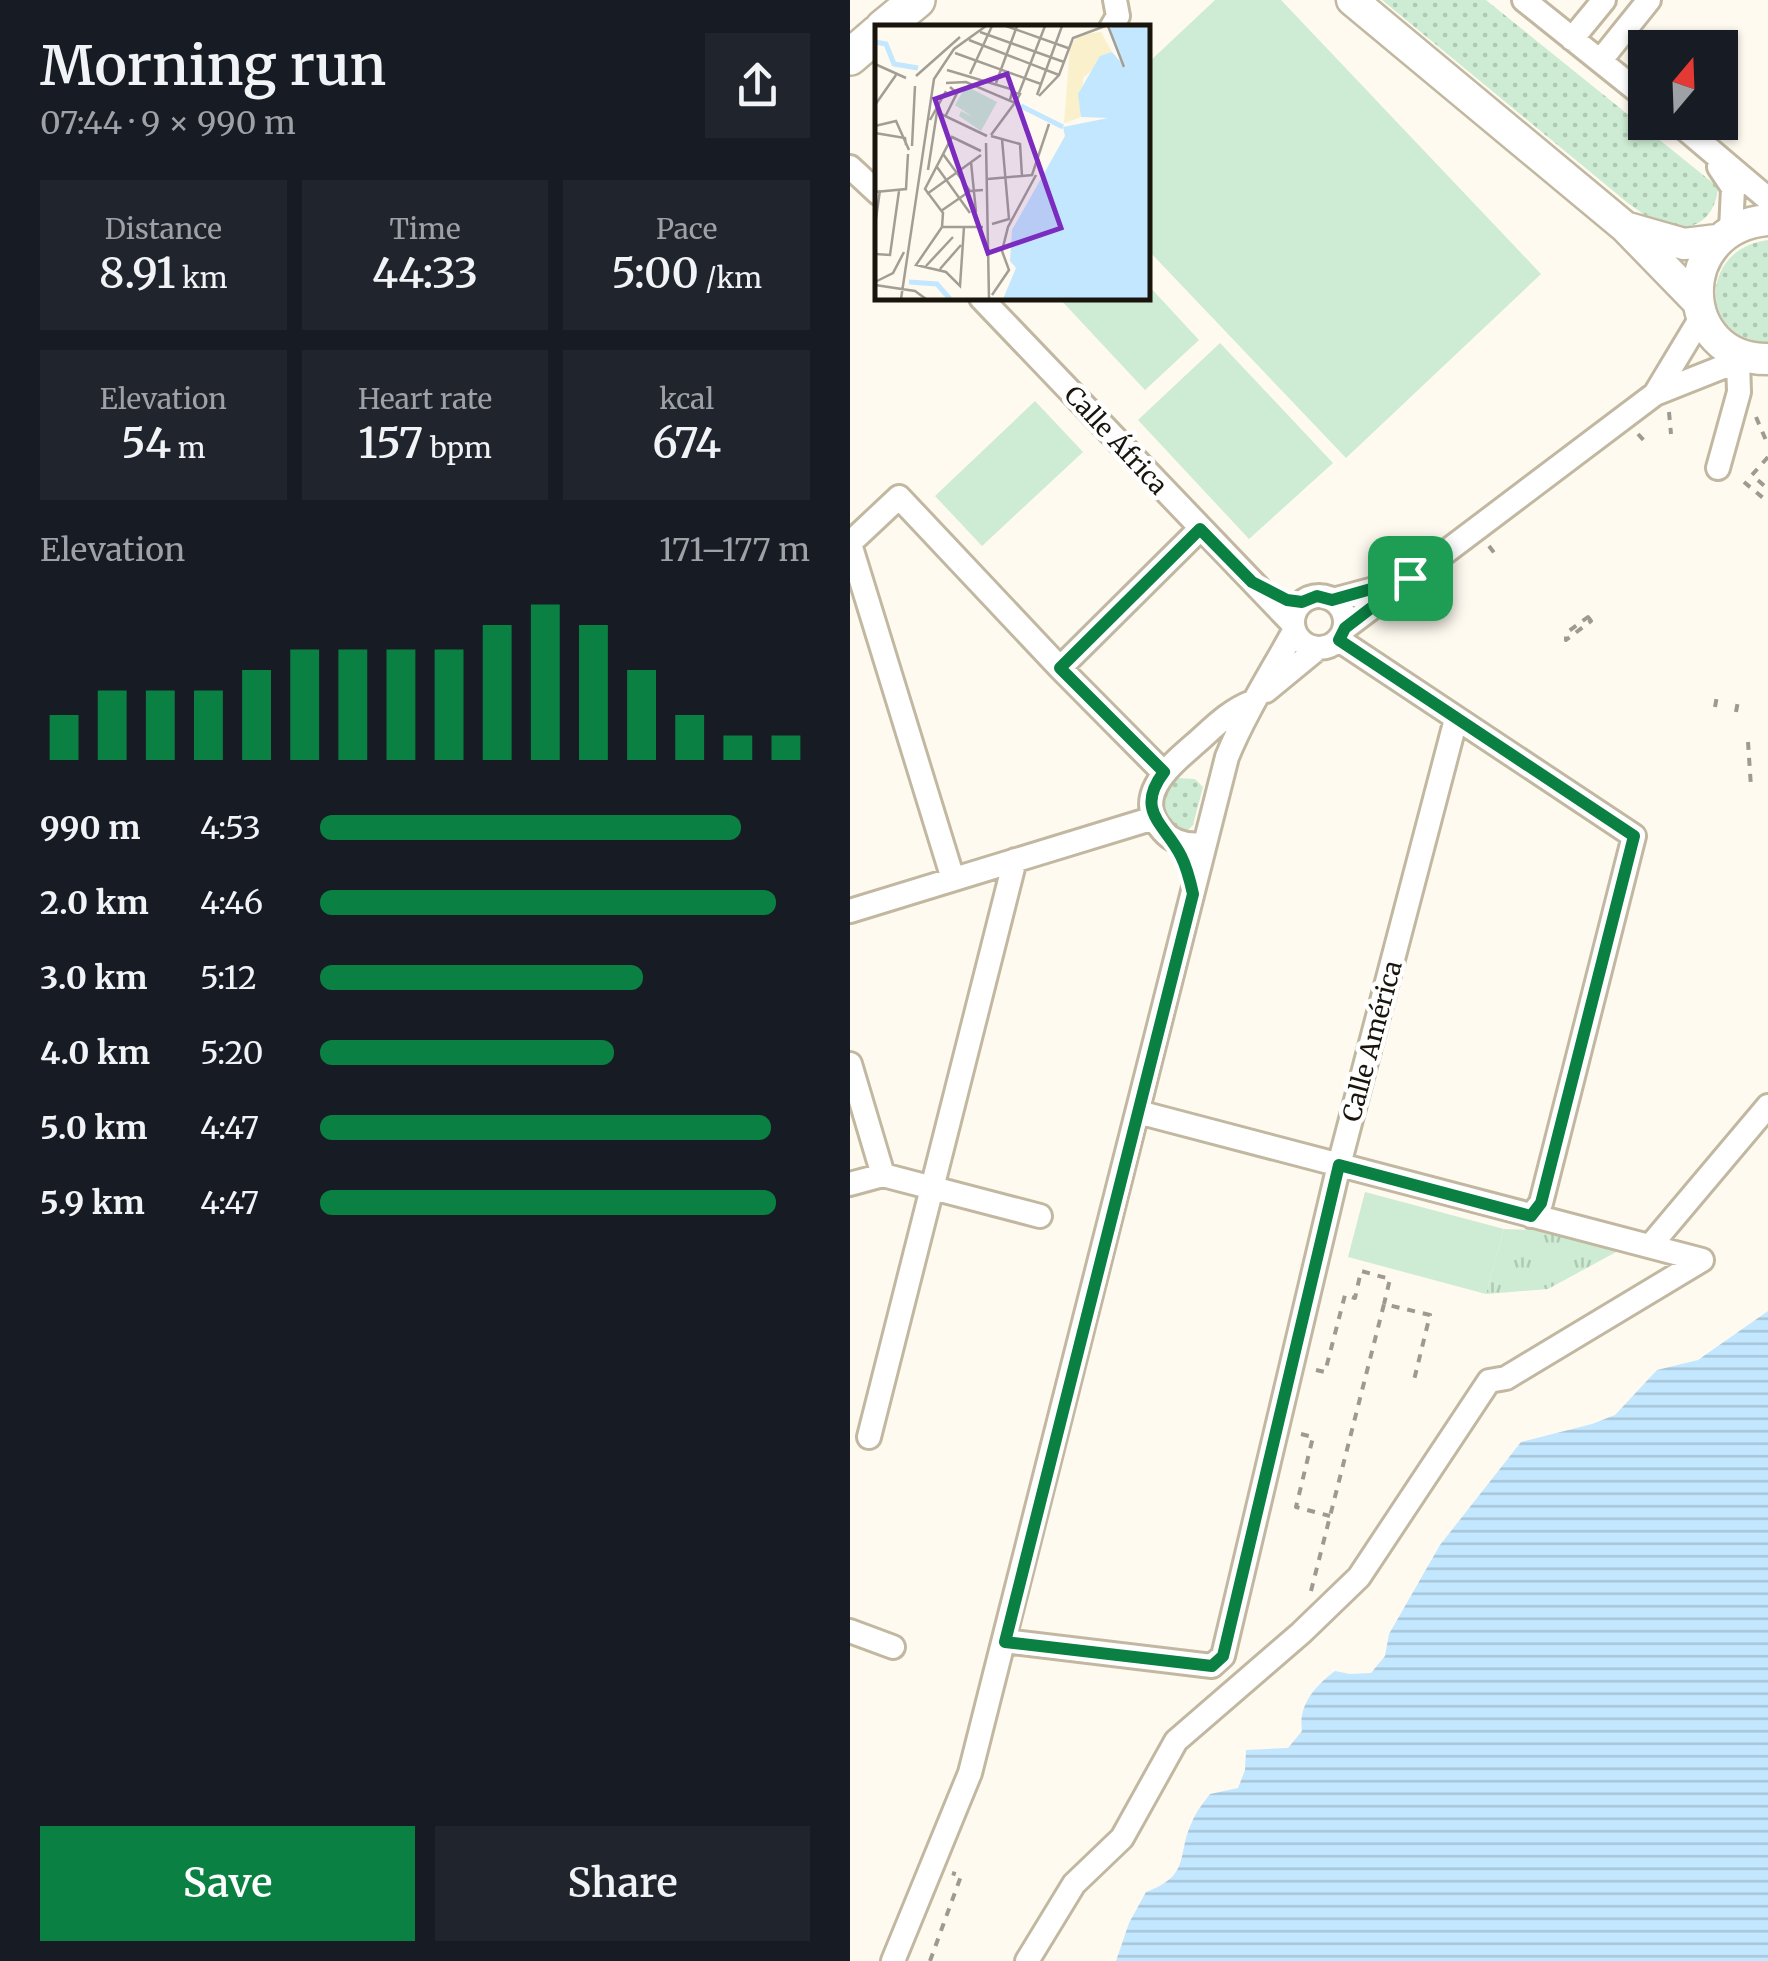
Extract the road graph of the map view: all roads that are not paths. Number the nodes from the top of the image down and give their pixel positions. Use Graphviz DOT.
graph roads {
  1 [pos="917,0"];
  2 [pos="1115,0"];
  3 [pos="1352,0"];
  4 [pos="1524,0"];
  5 [pos="1604,0"];
  6 [pos="1649,0"];
  7 [pos="886,25"];
  8 [pos="1113,25"];
  9 [pos="875,34"];
  10 [pos="1572,40"];
  11 [pos="850,57"];
  12 [pos="1600,61"];
  13 [pos="1628,83"];
  14 [pos="1699,140"];
  15 [pos="1703,143"];
  16 [pos="850,168"];
  17 [pos="875,189"];
  18 [pos="1768,200"];
  19 [pos="1768,220"];
  20 [pos="1625,227"];
  21 [pos="1724,235"];
  22 [pos="984,300"];
  23 [pos="1700,309"];
  24 [pos="1754,359"];
  25 [pos="1656,394"];
  26 [pos="1718,468"];
  27 [pos="1200,529"];
  28 [pos="850,543"];
  29 [pos="1410,578"];
  30 [pos="1332,600"];
  31 [pos="1296,618"];
  32 [pos="1334,639"];
  33 [pos="1060,668"];
  34 [pos="1257,699"];
  35 [pos="1456,719"];
  36 [pos="1164,772"];
  37 [pos="1154,818"];
  38 [pos="1170,838"];
  39 [pos="1206,844"];
  40 [pos="1015,860"];
  41 [pos="953,879"];
  42 [pos="1193,894"];
  43 [pos="850,911"];
  44 [pos="850,1064"];
  45 [pos="1768,1106"];
  46 [pos="1138,1112"];
  47 [pos="1339,1165"];
  48 [pos="883,1175"];
  49 [pos="850,1184"];
  50 [pos="932,1189"];
  51 [pos="1040,1216"];
  52 [pos="1531,1216"];
  53 [pos="1650,1246"];
  54 [pos="869,1437"];
  55 [pos="850,1631"];
  56 [pos="1005,1642"];
  57 [pos="894,1647"];
  58 [pos="893,1961"];
  59 [pos="1027,1961"];
  1 -- 7 [label="highway"];
  2 -- 8 [label="street"];
  3 -- 20 [label="main road"];
  4 -- 10 [label="street"];
  5 -- 10 [label="street"];
  6 -- 12 [label="street"];
  9 -- 11 [label="highway"];
  10 -- 12 [label="street"];
  12 -- 13 [label="street"];
  14 -- 15 [label="street"];
  15 -- 18 [label="street"];
  15 -- 21 [label="street"];
  16 -- 17 [label="street"];
  19 -- 21 [label="main road"];
  20 -- 21 [label="main road"];
  20 -- 23 [label="main road"];
  21 -- 23 [label="main road"];
  22 -- 27 [label="street, Calle África"];
  23 -- 24 [label="main road"];
  23 -- 25 [label="street"];
  24 -- 25 [label="street"];
  24 -- 26 [label="street"];
  25 -- 29 [label="street"];
  27 -- 31 [label="street, Calle África"];
  27 -- 33 [label="street"];
  28 -- 33 [label="street"];
  28 -- 41 [label="street"];
  29 -- 30 [label="street"];
  29 -- 32 [label="street"];
  30 -- 31 [label="street"];
  30 -- 32 [label="street"];
  31 -- 32 [label="street"];
  31 -- 34 [label="street"];
  32 -- 34 [label="street"];
  32 -- 35 [label="street"];
  33 -- 36 [label="street"];
  34 -- 36 [label="street"];
  34 -- 39 [label="street"];
  35 -- 47 [label="street, Calle América"];
  35 -- 52 [label="street"];
  36 -- 37 [label="street"];
  37 -- 38 [label="street"];
  37 -- 40 [label="street"];
  38 -- 39 [label="street"];
  38 -- 42 [label="street"];
  39 -- 42 [label="street"];
  40 -- 41 [label="street"];
  40 -- 50 [label="street"];
  41 -- 43 [label="street"];
  42 -- 46 [label="street"];
  44 -- 48 [label="street"];
  45 -- 53 [label="street"];
  46 -- 47 [label="street"];
  46 -- 56 [label="street"];
  47 -- 52 [label="street"];
  47 -- 56 [label="street, Calle América"];
  48 -- 49 [label="street"];
  48 -- 50 [label="street"];
  50 -- 51 [label="street"];
  50 -- 54 [label="street"];
  52 -- 53 [label="street"];
  53 -- 59 [label="street"];
  55 -- 57 [label="street"];
  56 -- 58 [label="street"];
}
